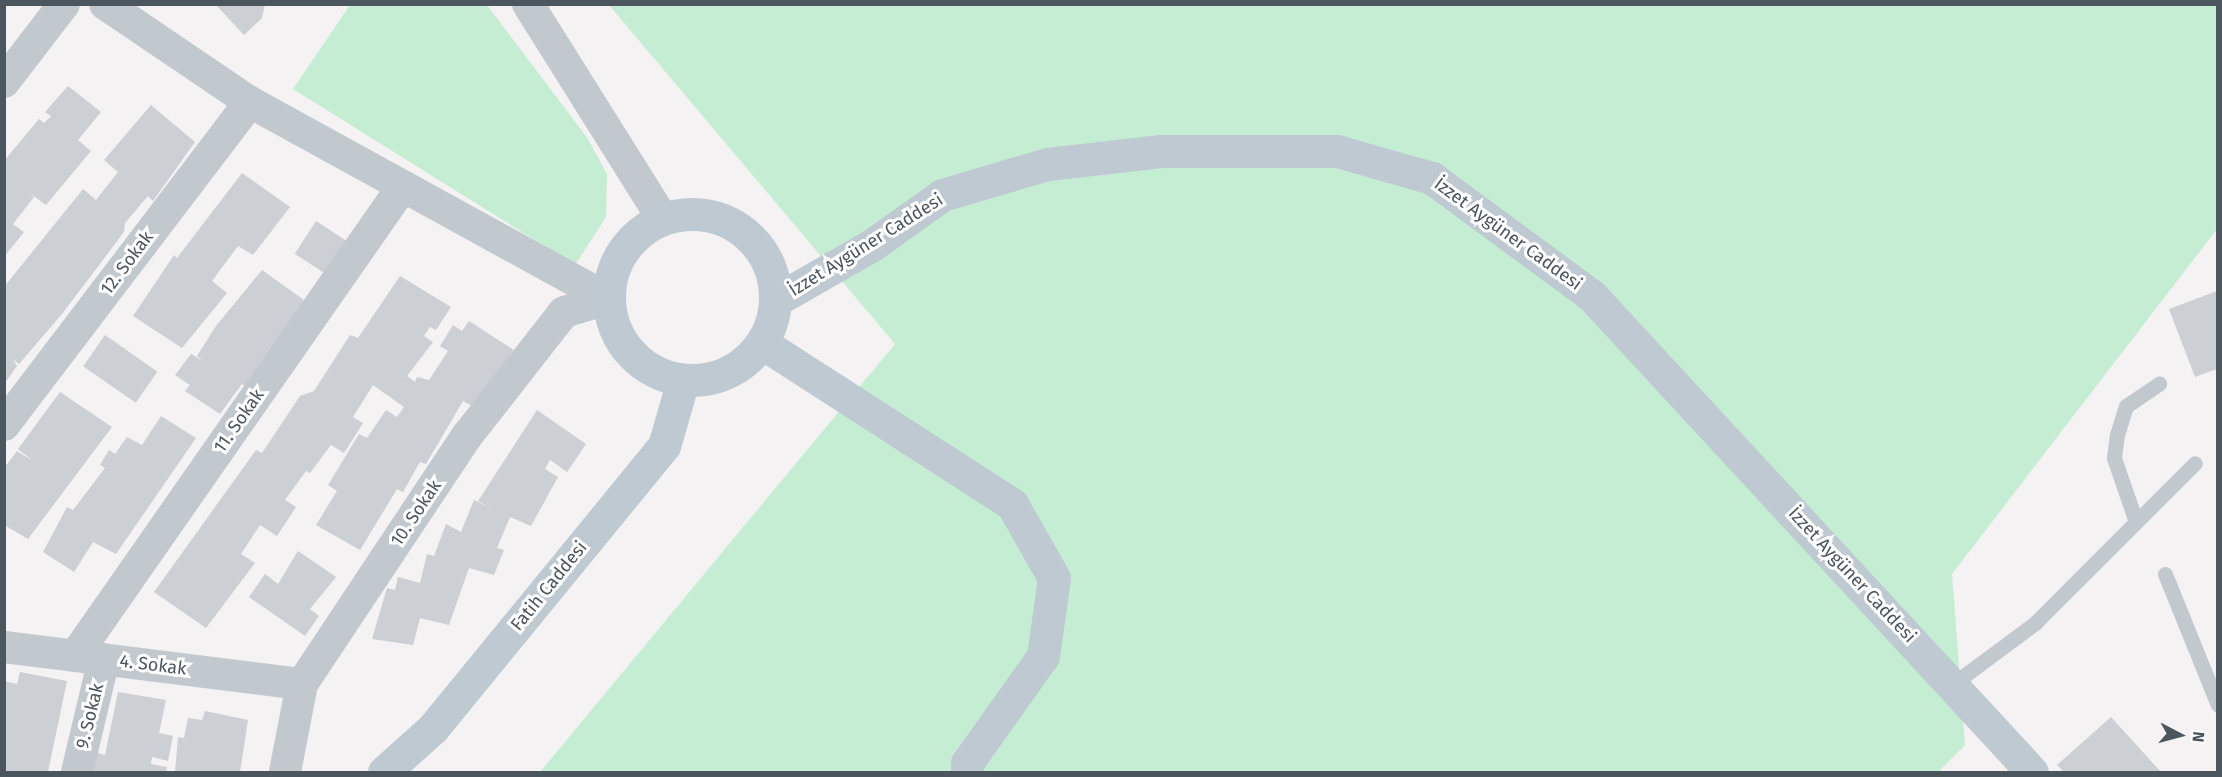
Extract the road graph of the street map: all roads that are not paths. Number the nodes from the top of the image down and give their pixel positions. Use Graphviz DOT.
graph roads {
  1 [pos="64,4"];
  2 [pos="105,4"];
  3 [pos="528,4"];
  4 [pos="4,82"];
  5 [pos="250,102"];
  6 [pos="403,186"];
  7 [pos="662,218"];
  8 [pos="608,299"];
  9 [pos="776,300"];
  10 [pos="762,343"];
  11 [pos="683,380"];
  12 [pos="2159,384"];
  13 [pos="4,424"];
  14 [pos="2195,463"];
  15 [pos="2135,519"];
  16 [pos="2165,574"];
  17 [pos="4,647"];
  18 [pos="89,658"];
  19 [pos="2213,679"];
  20 [pos="302,684"];
  21 [pos="1953,684"];
  22 [pos="2217,705"];
  23 [pos="76,772"];
  24 [pos="285,772"];
  25 [pos="384,772"];
  26 [pos="967,772"];
  27 [pos="2032,772"];
  1 -- 4 [label="street"];
  2 -- 5 [label="street"];
  3 -- 7 [label="street"];
  5 -- 6 [label="street"];
  5 -- 13 [label="street, 12. Sokak"];
  6 -- 8 [label="street"];
  6 -- 18 [label="street, 11. Sokak"];
  7 -- 8 [label="street"];
  7 -- 9 [label="street"];
  8 -- 11 [label="street"];
  8 -- 20 [label="street, 10. Sokak"];
  9 -- 10 [label="street"];
  9 -- 21 [label="street, İzzet Aygüner Caddesi"];
  10 -- 11 [label="street"];
  10 -- 26 [label="street"];
  11 -- 25 [label="street, Fatih Caddesi"];
  12 -- 15 [label="lane"];
  14 -- 15 [label="lane"];
  15 -- 21 [label="lane"];
  16 -- 19 [label="lane"];
  17 -- 18 [label="street, 4. Sokak"];
  18 -- 20 [label="street, 4. Sokak"];
  18 -- 23 [label="street, 9. Sokak"];
  19 -- 22 [label="lane"];
  20 -- 24 [label="street, 10. Sokak"];
  21 -- 27 [label="street, İzzet Aygüner Caddesi"];
}
